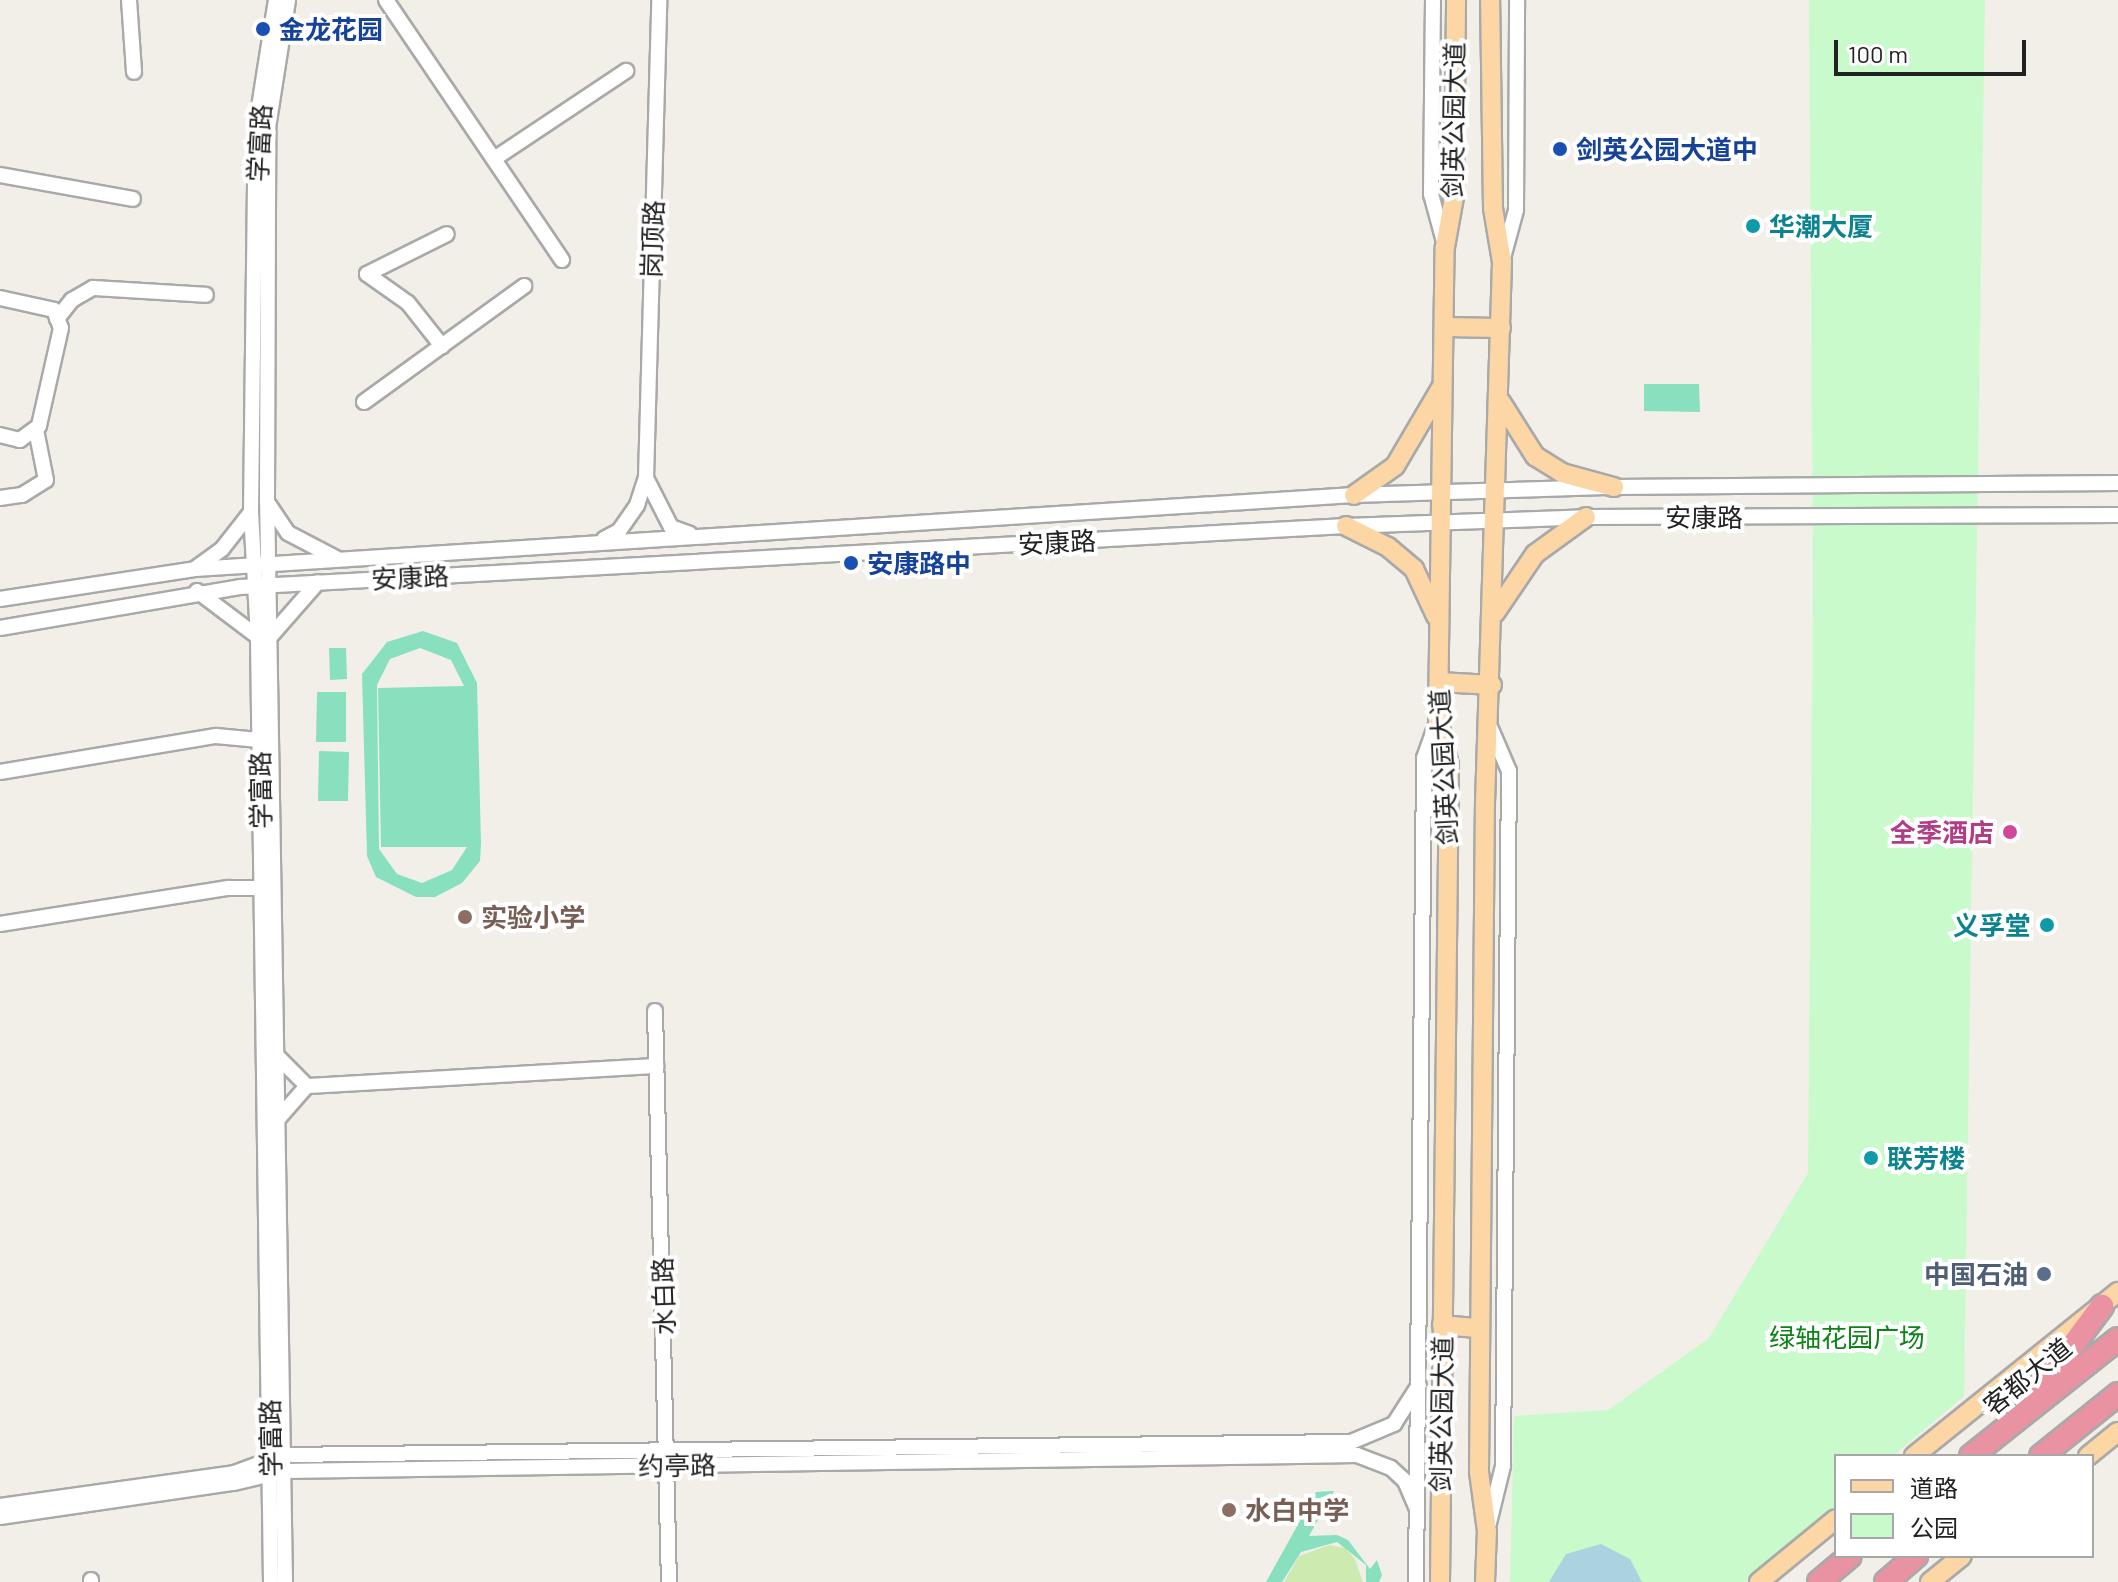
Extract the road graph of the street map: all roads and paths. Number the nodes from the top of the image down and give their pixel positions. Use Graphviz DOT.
graph roads {
  1 [pos="129,0"];
  2 [pos="276,0"];
  3 [pos="288,0"];
  4 [pos="386,0"];
  5 [pos="659,0"];
  6 [pos="1433,0"];
  7 [pos="1456,0"];
  8 [pos="1490,0"];
  9 [pos="1517,0"];
  10 [pos="626,71"];
  11 [pos="134,72"];
  12 [pos="494,159"];
  13 [pos="0,175"];
  14 [pos="133,199"];
  15 [pos="447,234"];
  16 [pos="1445,247"];
  17 [pos="562,260"];
  18 [pos="1502,262"];
  19 [pos="524,286"];
  20 [pos="206,295"];
  21 [pos="0,298"];
  22 [pos="57,319"];
  23 [pos="1444,327"];
  24 [pos="1501,328"];
  25 [pos="442,346"];
  26 [pos="1444,382"];
  27 [pos="1500,400"];
  28 [pos="364,402"];
  29 [pos="36,430"];
  30 [pos="0,435"];
  31 [pos="646,478"];
  32 [pos="2118,483"];
  33 [pos="1614,487"];
  34 [pos="1498,490"];
  35 [pos="1442,492"];
  36 [pos="1354,495"];
  37 [pos="0,498"];
  38 [pos="267,501"];
  39 [pos="251,512"];
  40 [pos="2118,515"];
  41 [pos="1586,517"];
  42 [pos="1497,520"];
  43 [pos="1441,523"];
  44 [pos="1346,526"];
  45 [pos="694,536"];
  46 [pos="596,542"];
  47 [pos="394,555"];
  48 [pos="336,559"];
  49 [pos="261,564"];
  50 [pos="195,569"];
  51 [pos="395,578"];
  52 [pos="318,582"];
  53 [pos="268,585"];
  54 [pos="197,590"];
  55 [pos="0,599"];
  56 [pos="1495,613"];
  57 [pos="1440,626"];
  58 [pos="0,628"];
  59 [pos="264,638"];
  60 [pos="1439,682"];
  61 [pos="1492,685"];
  62 [pos="1438,719"];
  63 [pos="1491,729"];
  64 [pos="259,740"];
  65 [pos="0,772"];
  66 [pos="262,888"];
  67 [pos="0,924"];
  68 [pos="655,1011"];
  69 [pos="276,1055"];
  70 [pos="656,1066"];
  71 [pos="307,1086"];
  72 [pos="277,1120"];
  73 [pos="2110,1299"];
  74 [pos="1442,1325"];
  75 [pos="1480,1328"];
  76 [pos="2118,1339"];
  77 [pos="1419,1385"];
  78 [pos="2118,1394"];
  79 [pos="2118,1412"];
  80 [pos="2017,1421"];
  81 [pos="2072,1431"];
  82 [pos="2118,1432"];
  83 [pos="1354,1448"];
  84 [pos="1916,1454"];
  85 [pos="1974,1454"];
  86 [pos="2043,1454"];
  87 [pos="2090,1454"];
  88 [pos="668,1458"];
  89 [pos="277,1464"];
  90 [pos="0,1506"];
  91 [pos="1417,1509"];
  92 [pos="0,1517"];
  93 [pos="1834,1521"];
  94 [pos="1487,1531"];
  95 [pos="1848,1558"];
  96 [pos="1914,1558"];
  97 [pos="1960,1558"];
  98 [pos="271,1582"];
  99 [pos="285,1582"];
  100 [pos="669,1582"];
  101 [pos="1416,1582"];
  102 [pos="1440,1582"];
  103 [pos="1485,1582"];
  104 [pos="1759,1582"];
  105 [pos="1819,1582"];
  106 [pos="1886,1582"];
  107 [pos="1930,1582"];
  1 -- 11 [label="street"];
  2 -- 39 [label="street, 学富路"];
  3 -- 38 [label="street, 学富路"];
  4 -- 12 [label="street"];
  5 -- 31 [label="street, 岗顶路"];
  6 -- 16 [label="street"];
  7 -- 16 [label="main road, 剑英公园大道"];
  8 -- 18 [label="main road, 剑英公园大道"];
  9 -- 18 [label="street"];
  10 -- 12 [label="street"];
  12 -- 17 [label="street"];
  13 -- 14 [label="street"];
  15 -- 25 [label="street"];
  16 -- 23 [label="main road, 剑英公园大道"];
  18 -- 24 [label="main road, 剑英公园大道"];
  19 -- 25 [label="street"];
  20 -- 22 [label="street"];
  21 -- 22 [label="street"];
  22 -- 29 [label="street"];
  23 -- 24 [label="main road"];
  23 -- 26 [label="main road, 剑英公园大道"];
  24 -- 27 [label="main road, 剑英公园大道"];
  25 -- 28 [label="street"];
  26 -- 35 [label="main road, 剑英公园大道"];
  26 -- 36 [label="main road"];
  27 -- 33 [label="main road"];
  27 -- 34 [label="main road, 剑英公园大道"];
  29 -- 30 [label="street"];
  29 -- 37 [label="street"];
  31 -- 45 [label="street"];
  31 -- 46 [label="street"];
  32 -- 33 [label="street, 安康路"];
  33 -- 34 [label="street, 安康路"];
  34 -- 35 [label="street, 安康路"];
  34 -- 42 [label="main road, 剑英公园大道"];
  35 -- 36 [label="street, 安康路"];
  35 -- 43 [label="main road, 剑英公园大道"];
  36 -- 45 [label="street, 安康路"];
  38 -- 48 [label="street"];
  38 -- 49 [label="street, 学富路"];
  39 -- 49 [label="street, 学富路"];
  39 -- 50 [label="street"];
  40 -- 41 [label="street, 安康路"];
  41 -- 42 [label="street, 安康路"];
  41 -- 56 [label="main road"];
  42 -- 43 [label="street, 安康路"];
  42 -- 56 [label="main road, 剑英公园大道"];
  43 -- 44 [label="street, 安康路"];
  43 -- 57 [label="main road, 剑英公园大道"];
  44 -- 51 [label="street, 安康路"];
  44 -- 57 [label="main road"];
  45 -- 46 [label="street, 安康路"];
  46 -- 47 [label="street, 安康路"];
  47 -- 48 [label="street, 安康路"];
  47 -- 51 [label="street"];
  48 -- 49 [label="street, 安康路"];
  49 -- 50 [label="street, 安康路"];
  49 -- 53 [label="street, 学富路"];
  49 -- 59 [label="street, 学富路"];
  50 -- 55 [label="street, 安康路"];
  51 -- 52 [label="street, 安康路"];
  52 -- 53 [label="street, 安康路"];
  52 -- 59 [label="street"];
  53 -- 54 [label="street, 安康路"];
  53 -- 59 [label="street, 学富路"];
  54 -- 58 [label="street, 安康路"];
  54 -- 59 [label="street"];
  56 -- 61 [label="main road, 剑英公园大道"];
  57 -- 60 [label="main road, 剑英公园大道"];
  59 -- 64 [label="street, 学富路"];
  59 -- 69 [label="street, 学富路"];
  60 -- 61 [label="main road"];
  60 -- 62 [label="main road, 剑英公园大道"];
  61 -- 63 [label="main road, 剑英公园大道"];
  62 -- 74 [label="main road, 剑英公园大道"];
  62 -- 77 [label="street"];
  63 -- 75 [label="main road, 剑英公园大道"];
  63 -- 94 [label="street"];
  64 -- 65 [label="street"];
  64 -- 66 [label="street, 学富路"];
  66 -- 67 [label="street"];
  66 -- 89 [label="street, 学富路"];
  68 -- 70 [label="street, 水白路"];
  69 -- 71 [label="street"];
  69 -- 72 [label="street, 学富路"];
  70 -- 71 [label="street"];
  70 -- 88 [label="street, 水白路"];
  71 -- 72 [label="street"];
  72 -- 89 [label="street, 学富路"];
  73 -- 80 [label="highway"];
  73 -- 84 [label="main road"];
  74 -- 75 [label="main road"];
  74 -- 102 [label="main road, 剑英公园大道"];
  75 -- 94 [label="main road, 剑英公园大道"];
  76 -- 80 [label="highway, 客都大道"];
  77 -- 83 [label="street"];
  77 -- 91 [label="street"];
  78 -- 81 [label="highway"];
  79 -- 81 [label="highway"];
  80 -- 85 [label="highway, 客都大道"];
  81 -- 86 [label="highway"];
  82 -- 87 [label="main road"];
  83 -- 88 [label="street, 约亭路"];
  83 -- 91 [label="street"];
  88 -- 89 [label="street, 约亭路"];
  88 -- 100 [label="street, 水白路"];
  89 -- 90 [label="street, 约亭路"];
  89 -- 92 [label="street, 约亭路"];
  89 -- 98 [label="street, 学富路"];
  89 -- 99 [label="street, 学富路"];
  91 -- 101 [label="street"];
  93 -- 104 [label="main road"];
  94 -- 103 [label="main road, 剑英公园大道"];
  95 -- 105 [label="highway"];
  96 -- 106 [label="highway"];
  97 -- 107 [label="main road"];
}
